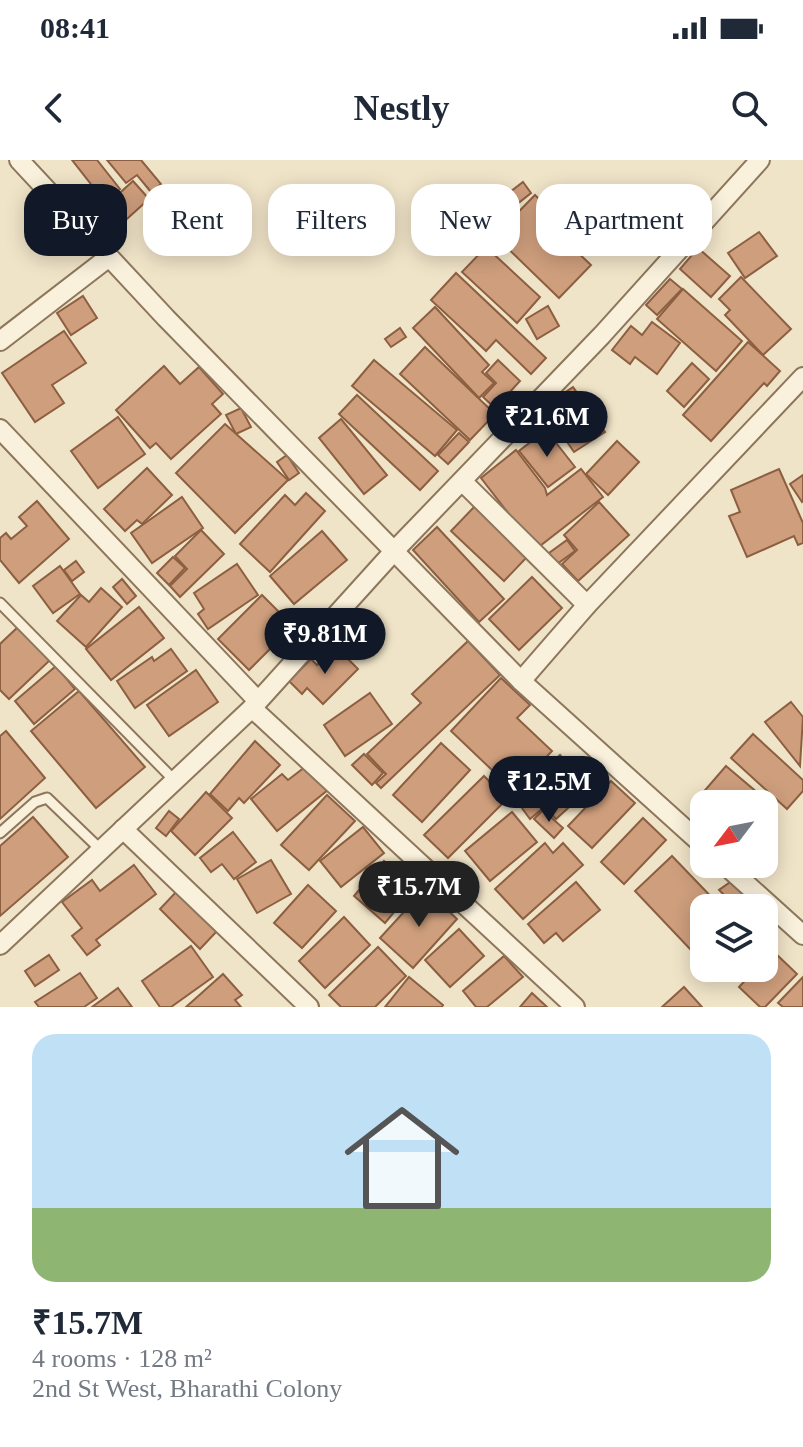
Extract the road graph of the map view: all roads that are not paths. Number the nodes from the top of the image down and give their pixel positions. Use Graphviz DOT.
graph roads {
  1 [pos="19,160"];
  2 [pos="760,160"];
  3 [pos="109,257"];
  4 [pos="0,341"];
  5 [pos="803,377"];
  6 [pos="0,429"];
  7 [pos="462,481"];
  8 [pos="396,549"];
  9 [pos="0,603"];
  10 [pos="587,605"];
  11 [pos="521,681"];
  12 [pos="255,705"];
  13 [pos="175,781"];
  14 [pos="123,829"];
  15 [pos="0,833"];
  16 [pos="690,833"];
  17 [pos="101,850"];
  18 [pos="740,878"];
  19 [pos="803,935"];
  20 [pos="0,945"];
  21 [pos="309,1007"];
  22 [pos="575,1007"];
  1 -- 3 [label="street"];
  2 -- 7 [label="street"];
  3 -- 4 [label="street"];
  3 -- 8 [label="street"];
  5 -- 10 [label="street"];
  6 -- 12 [label="street"];
  7 -- 8 [label="street"];
  7 -- 10 [label="street"];
  8 -- 11 [label="street"];
  8 -- 12 [label="street"];
  9 -- 13 [label="lane"];
  10 -- 11 [label="street"];
  11 -- 16 [label="street"];
  12 -- 13 [label="street"];
  12 -- 22 [label="street"];
  13 -- 14 [label="street"];
  14 -- 17 [label="street"];
  14 -- 21 [label="street"];
  15 -- 17 [label="lane"];
  17 -- 20 [label="street"];
  18 -- 19 [label="street"];
}
